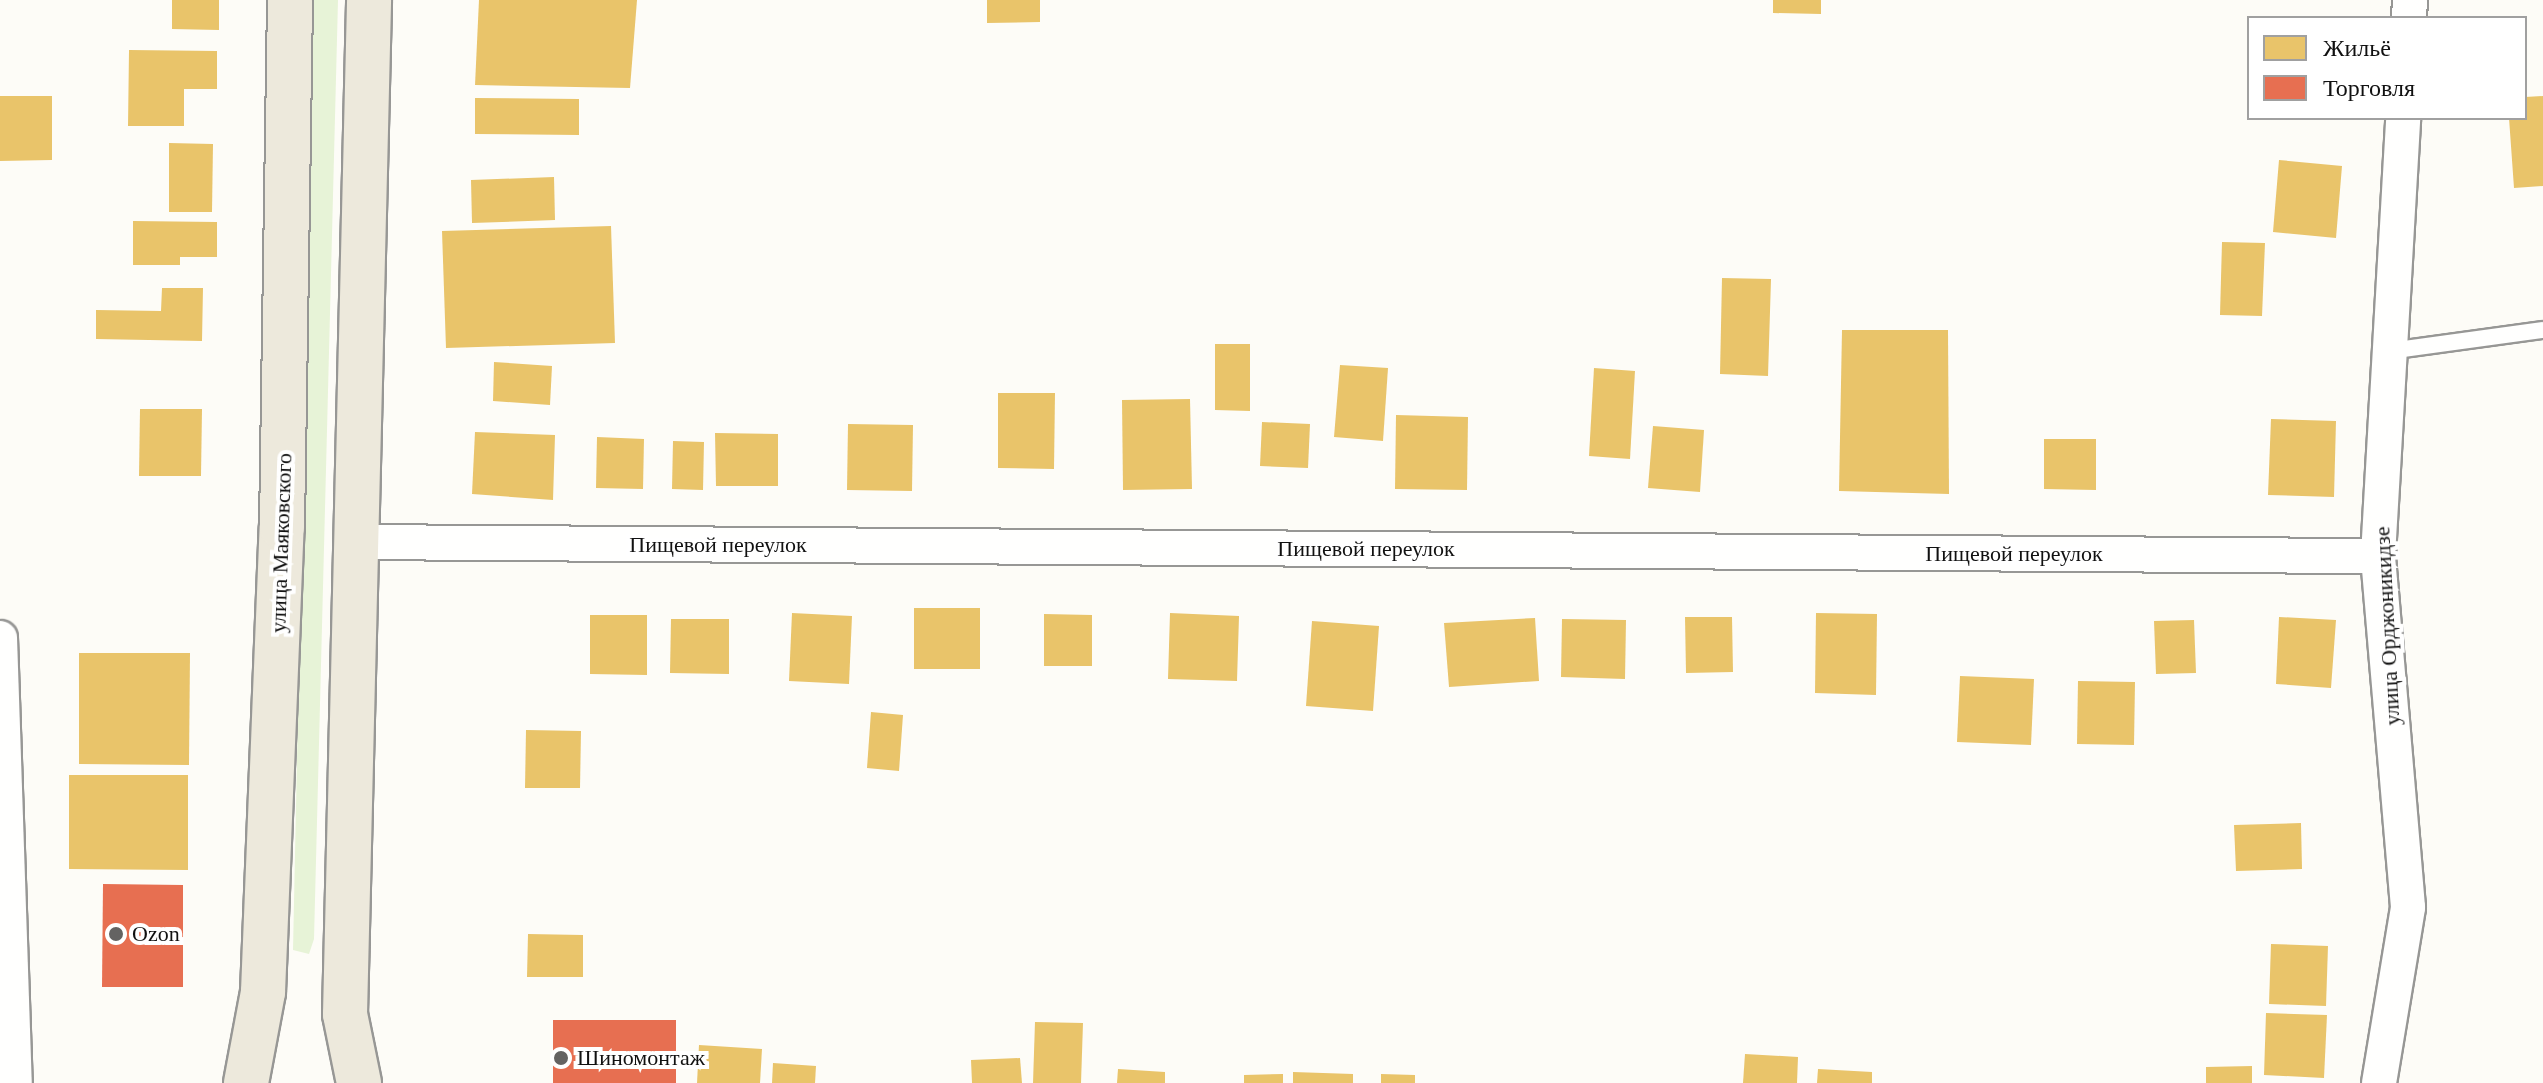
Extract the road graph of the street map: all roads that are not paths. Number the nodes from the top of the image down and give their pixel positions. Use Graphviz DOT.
graph roads {
  1 [pos="290,0"];
  2 [pos="369,0"];
  3 [pos="2403,120"];
  4 [pos="2543,330"];
  5 [pos="2389,351"];
  6 [pos="353,542"];
  7 [pos="2378,556"];
  8 [pos="0,638"];
  9 [pos="15,1083"];
  10 [pos="246,1083"];
  11 [pos="359,1083"];
  12 [pos="2379,1083"];
  1 -- 10 [label="main road, улица Маяковского"];
  2 -- 6 [label="main road"];
  3 -- 5 [label="street, улица Орджоникидзе"];
  4 -- 5 [label="lane"];
  5 -- 7 [label="street, улица Орджоникидзе"];
  6 -- 7 [label="street, Пищевой переулок"];
  6 -- 11 [label="main road"];
  7 -- 12 [label="street, улица Орджоникидзе"];
  8 -- 9 [label="street"];
}
